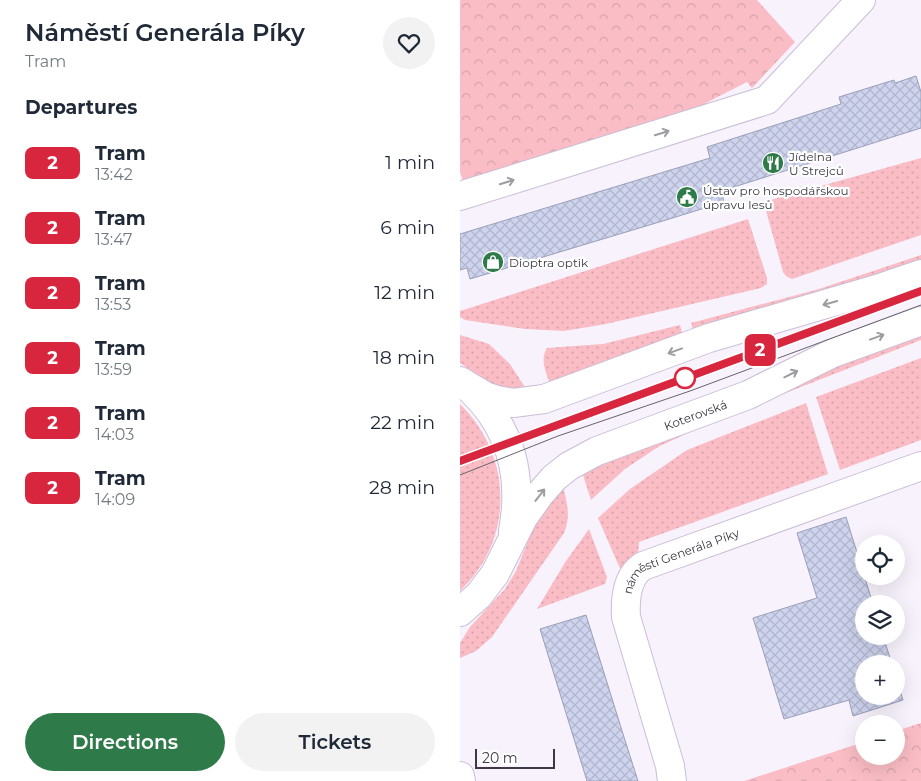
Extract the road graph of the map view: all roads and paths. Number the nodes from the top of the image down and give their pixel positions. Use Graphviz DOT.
graph roads {
  1 [pos="860,0"];
  2 [pos="460,196"];
  3 [pos="921,274"];
  4 [pos="921,321"];
  5 [pos="460,381"];
  6 [pos="921,466"];
  7 [pos="506,552"];
  8 [pos="470,603"];
  9 [pos="460,623"];
  10 [pos="460,776"];
  11 [pos="460,781"];
  12 [pos="672,781"];
  2 -- 1 [label="street, one-way"];
  3 -- 5 [label="street, Koterovská, one-way"];
  7 -- 4 [label="street, Koterovská, one-way"];
  5 -- 7 [label="street, Koterovská"];
  6 -- 12 [label="street, náměstí Generála Píky"];
  7 -- 8 [label="street, Koterovská"];
  8 -- 9 [label="street, Koterovská"];
  10 -- 11 [label="street"];
}
